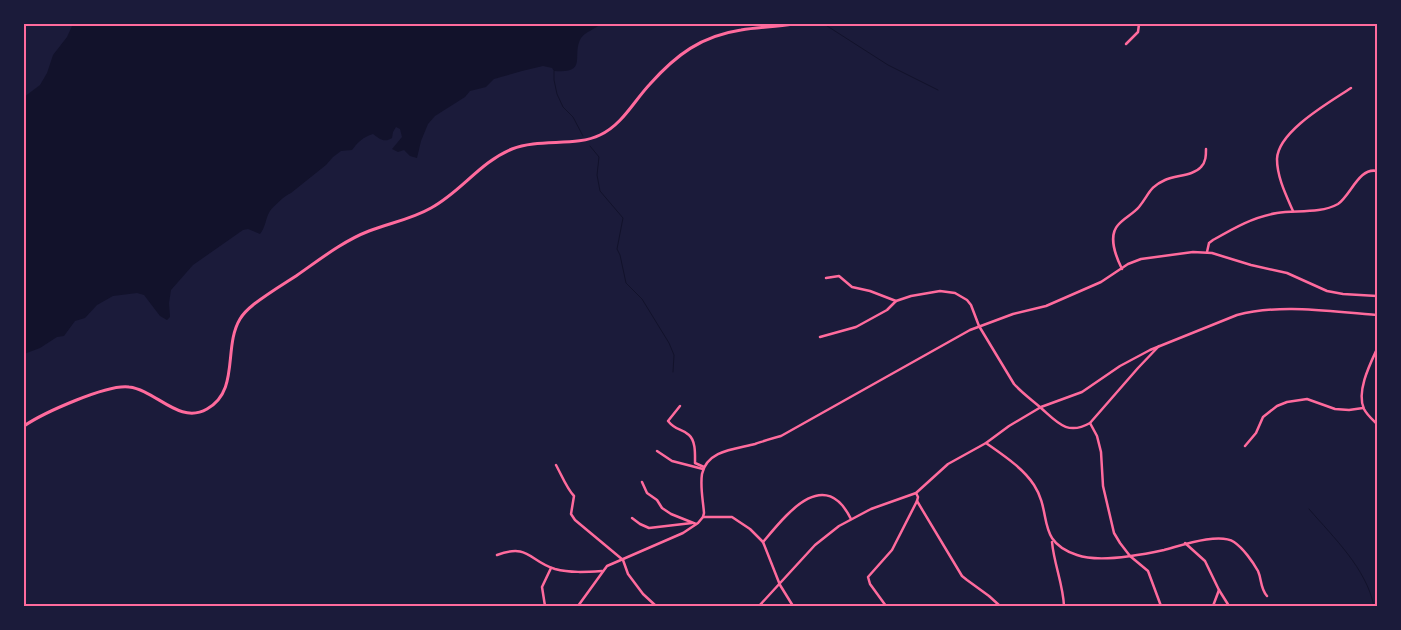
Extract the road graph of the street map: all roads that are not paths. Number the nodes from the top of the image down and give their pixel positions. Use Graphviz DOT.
graph roads {
  1 [pos="793,24"];
  2 [pos="1139,24"];
  3 [pos="1126,44"];
  4 [pos="1351,88"];
  5 [pos="1206,148"];
  6 [pos="1377,171"];
  7 [pos="1293,211"];
  8 [pos="1207,252"];
  9 [pos="1122,269"];
  10 [pos="826,278"];
  11 [pos="1377,296"];
  12 [pos="896,301"];
  13 [pos="1377,315"];
  14 [pos="979,326"];
  15 [pos="820,337"];
  16 [pos="1160,345"];
  17 [pos="1377,348"];
  18 [pos="680,406"];
  19 [pos="1041,407"];
  20 [pos="1363,408"];
  21 [pos="1090,423"];
  22 [pos="1377,424"];
  23 [pos="24,426"];
  24 [pos="986,443"];
  25 [pos="1246,446"];
  26 [pos="657,451"];
  27 [pos="556,465"];
  28 [pos="704,468"];
  29 [pos="642,482"];
  30 [pos="916,493"];
  31 [pos="917,501"];
  32 [pos="703,517"];
  33 [pos="632,518"];
  34 [pos="851,519"];
  35 [pos="696,524"];
  36 [pos="1052,540"];
  37 [pos="763,542"];
  38 [pos="1185,543"];
  39 [pos="497,555"];
  40 [pos="1130,556"];
  41 [pos="623,560"];
  42 [pos="552,568"];
  43 [pos="603,571"];
  44 [pos="780,584"];
  45 [pos="1219,590"];
  46 [pos="1267,596"];
  47 [pos="546,606"];
  48 [pos="580,606"];
  49 [pos="656,606"];
  50 [pos="759,606"];
  51 [pos="793,606"];
  52 [pos="886,606"];
  53 [pos="1000,606"];
  54 [pos="1064,606"];
  55 [pos="1161,606"];
  56 [pos="1213,606"];
  57 [pos="1229,606"];
  1 -- 23 [label="street"];
  2 -- 3 [label="street"];
  4 -- 7 [label="street"];
  5 -- 9 [label="street"];
  6 -- 7 [label="street"];
  7 -- 8 [label="street"];
  8 -- 9 [label="street"];
  8 -- 11 [label="street"];
  9 -- 14 [label="street"];
  10 -- 12 [label="street"];
  12 -- 14 [label="street"];
  12 -- 15 [label="street"];
  13 -- 16 [label="street"];
  14 -- 19 [label="street"];
  14 -- 28 [label="street"];
  16 -- 19 [label="street"];
  16 -- 21 [label="street"];
  17 -- 20 [label="street"];
  18 -- 28 [label="street"];
  19 -- 21 [label="street"];
  19 -- 24 [label="street"];
  20 -- 22 [label="street"];
  20 -- 25 [label="street"];
  21 -- 40 [label="street"];
  24 -- 30 [label="street"];
  24 -- 36 [label="street"];
  26 -- 28 [label="street"];
  27 -- 41 [label="street"];
  28 -- 32 [label="street"];
  29 -- 35 [label="street"];
  30 -- 31 [label="street"];
  30 -- 34 [label="street"];
  31 -- 52 [label="street"];
  31 -- 53 [label="street"];
  32 -- 35 [label="street"];
  32 -- 37 [label="street"];
  33 -- 35 [label="street"];
  34 -- 37 [label="street"];
  34 -- 44 [label="street"];
  35 -- 41 [label="street"];
  36 -- 40 [label="street"];
  36 -- 54 [label="street"];
  37 -- 44 [label="street"];
  38 -- 40 [label="street"];
  38 -- 45 [label="street"];
  38 -- 46 [label="street"];
  39 -- 42 [label="street"];
  40 -- 55 [label="street"];
  41 -- 43 [label="street"];
  41 -- 49 [label="street"];
  42 -- 43 [label="street"];
  42 -- 47 [label="street"];
  43 -- 48 [label="street"];
  44 -- 50 [label="street"];
  44 -- 51 [label="street"];
  45 -- 56 [label="street"];
  45 -- 57 [label="street"];
}
